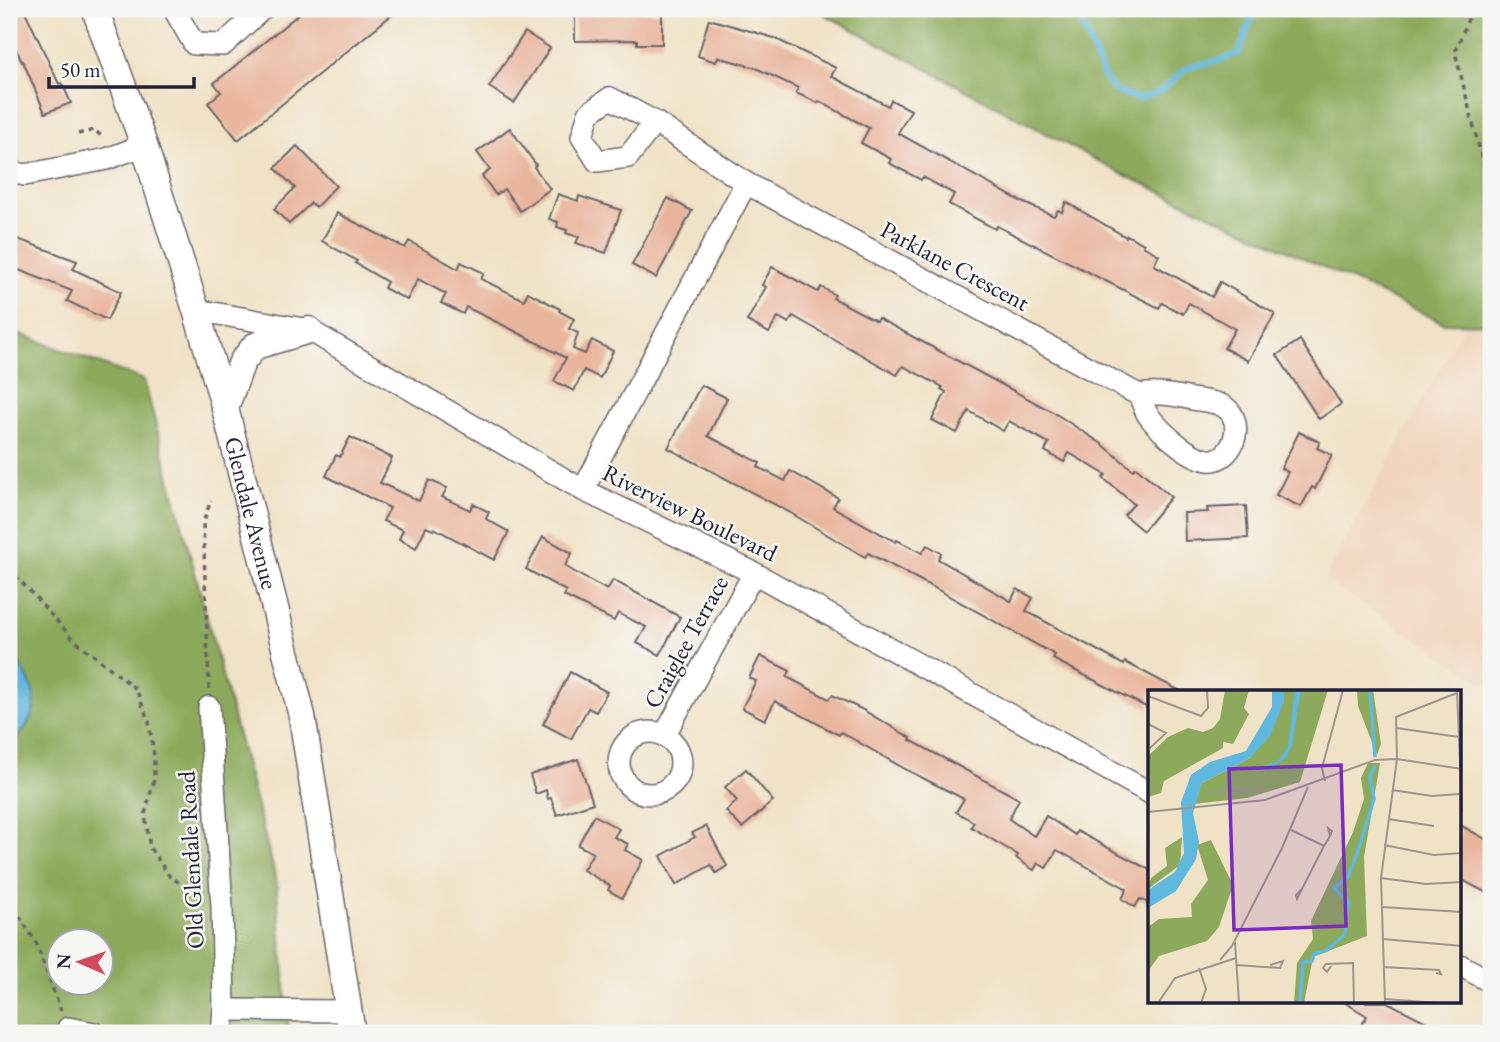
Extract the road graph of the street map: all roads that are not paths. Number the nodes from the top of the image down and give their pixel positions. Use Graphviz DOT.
graph roads {
  1 [pos="95,9"];
  2 [pos="174,9"];
  3 [pos="262,9"];
  4 [pos="655,122"];
  5 [pos="144,145"];
  6 [pos="9,171"];
  7 [pos="746,183"];
  8 [pos="196,310"];
  9 [pos="309,330"];
  10 [pos="1139,395"];
  11 [pos="225,408"];
  12 [pos="583,490"];
  13 [pos="754,573"];
  14 [pos="209,708"];
  15 [pos="664,736"];
  16 [pos="1148,792"];
  17 [pos="1462,966"];
  18 [pos="1491,982"];
  19 [pos="224,1010"];
  20 [pos="351,1022"];
  21 [pos="69,1031"];
  22 [pos="94,1033"];
  23 [pos="222,1033"];
  1 -- 5 [label="main road, Glendale Avenue"];
  2 -- 3 [label="street"];
  4 -- 7 [label="street, Parklane Crescent"];
  5 -- 6 [label="street"];
  5 -- 8 [label="main road, Glendale Avenue"];
  7 -- 10 [label="street, Parklane Crescent"];
  7 -- 12 [label="street"];
  8 -- 9 [label="street, Riverview Boulevard"];
  8 -- 11 [label="main road, Glendale Avenue"];
  9 -- 11 [label="main road"];
  9 -- 12 [label="street, Riverview Boulevard"];
  11 -- 20 [label="main road, Glendale Avenue"];
  12 -- 13 [label="street, Riverview Boulevard"];
  13 -- 15 [label="street, Craiglee Terrace"];
  13 -- 16 [label="street, Riverview Boulevard"];
  14 -- 19 [label="street, Old Glendale Road"];
  17 -- 18 [label="street"];
  19 -- 20 [label="street"];
  19 -- 23 [label="street, Old Glendale Road"];
  21 -- 22 [label="street"];
}
